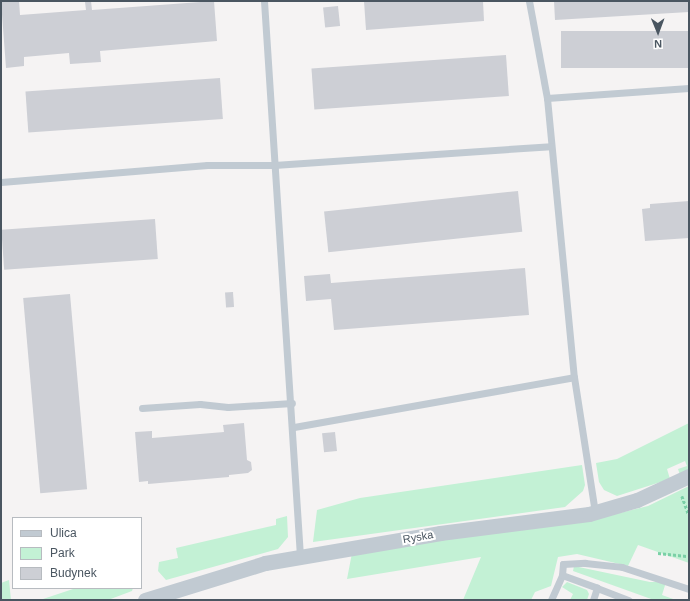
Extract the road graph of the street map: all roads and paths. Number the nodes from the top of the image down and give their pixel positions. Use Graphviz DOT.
graph roads {
  1 [pos="264,1"];
  2 [pos="529,1"];
  3 [pos="689,88"];
  4 [pos="547,98"];
  5 [pos="550,146"];
  6 [pos="274,165"];
  7 [pos="1,182"];
  8 [pos="574,377"];
  9 [pos="292,403"];
  10 [pos="142,408"];
  11 [pos="294,427"];
  12 [pos="683,479"];
  13 [pos="594,512"];
  14 [pos="689,515"];
  15 [pos="658,553"];
  16 [pos="300,556"];
  17 [pos="689,556"];
  18 [pos="562,575"];
  19 [pos="598,588"];
  20 [pos="689,589"];
  21 [pos="145,600"];
  22 [pos="551,600"];
  23 [pos="593,600"];
  24 [pos="629,600"];
  1 -- 6 [label="lane"];
  2 -- 4 [label="lane"];
  3 -- 4 [label="lane"];
  4 -- 5 [label="lane"];
  5 -- 6 [label="lane"];
  5 -- 8 [label="lane"];
  6 -- 7 [label="lane"];
  6 -- 9 [label="lane"];
  8 -- 11 [label="lane"];
  8 -- 13 [label="lane"];
  9 -- 10 [label="lane"];
  9 -- 11 [label="lane"];
  11 -- 16 [label="lane"];
  12 -- 13 [label="street, Ryska"];
  12 -- 14 [label="path"];
  13 -- 16 [label="street, Ryska"];
  15 -- 17 [label="path"];
  16 -- 21 [label="street, Ryska"];
  18 -- 19 [label="lane"];
  18 -- 20 [label="lane"];
  18 -- 22 [label="lane"];
  19 -- 23 [label="lane"];
  19 -- 24 [label="lane"];
}
